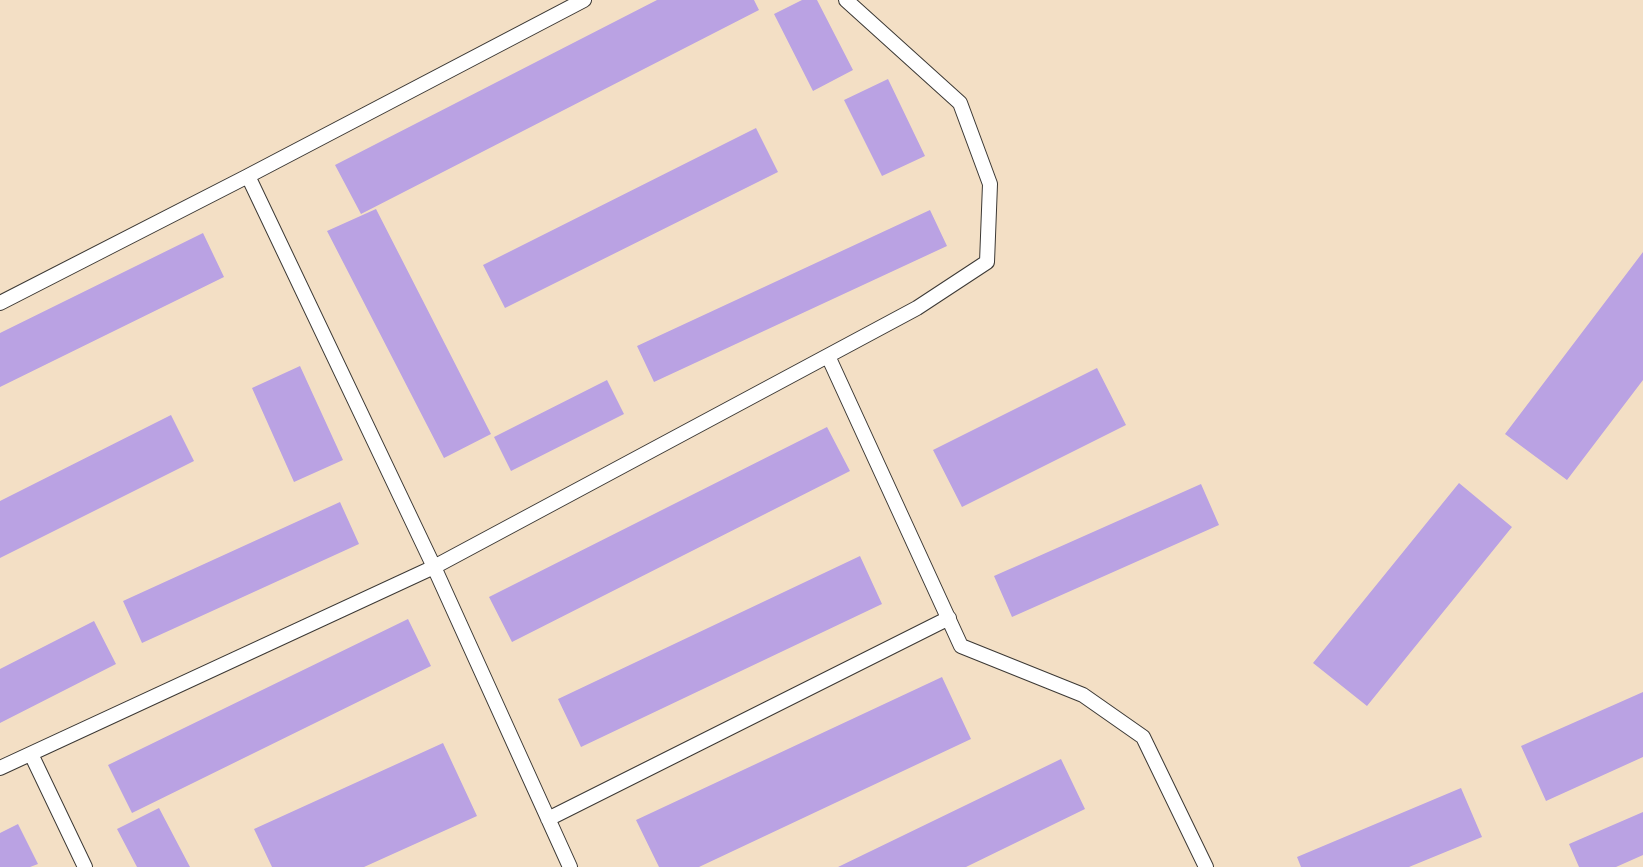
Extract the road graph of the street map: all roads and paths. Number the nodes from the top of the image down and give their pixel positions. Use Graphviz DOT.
graph roads {
  1 [pos="584,0"];
  2 [pos="846,0"];
  3 [pos="248,176"];
  4 [pos="0,302"];
  5 [pos="828,356"];
  6 [pos="434,566"];
  7 [pos="949,618"];
  8 [pos="31,754"];
  9 [pos="0,768"];
  10 [pos="548,819"];
  11 [pos="84,867"];
  12 [pos="570,867"];
  13 [pos="1206,867"];
  1 -- 3 [label="lane"];
  2 -- 5 [label="lane"];
  3 -- 4 [label="lane"];
  3 -- 6 [label="lane"];
  5 -- 6 [label="lane"];
  5 -- 7 [label="lane"];
  6 -- 8 [label="lane"];
  6 -- 10 [label="lane"];
  7 -- 10 [label="lane"];
  7 -- 13 [label="lane"];
  8 -- 9 [label="lane"];
  8 -- 11 [label="lane"];
  10 -- 12 [label="lane"];
}
